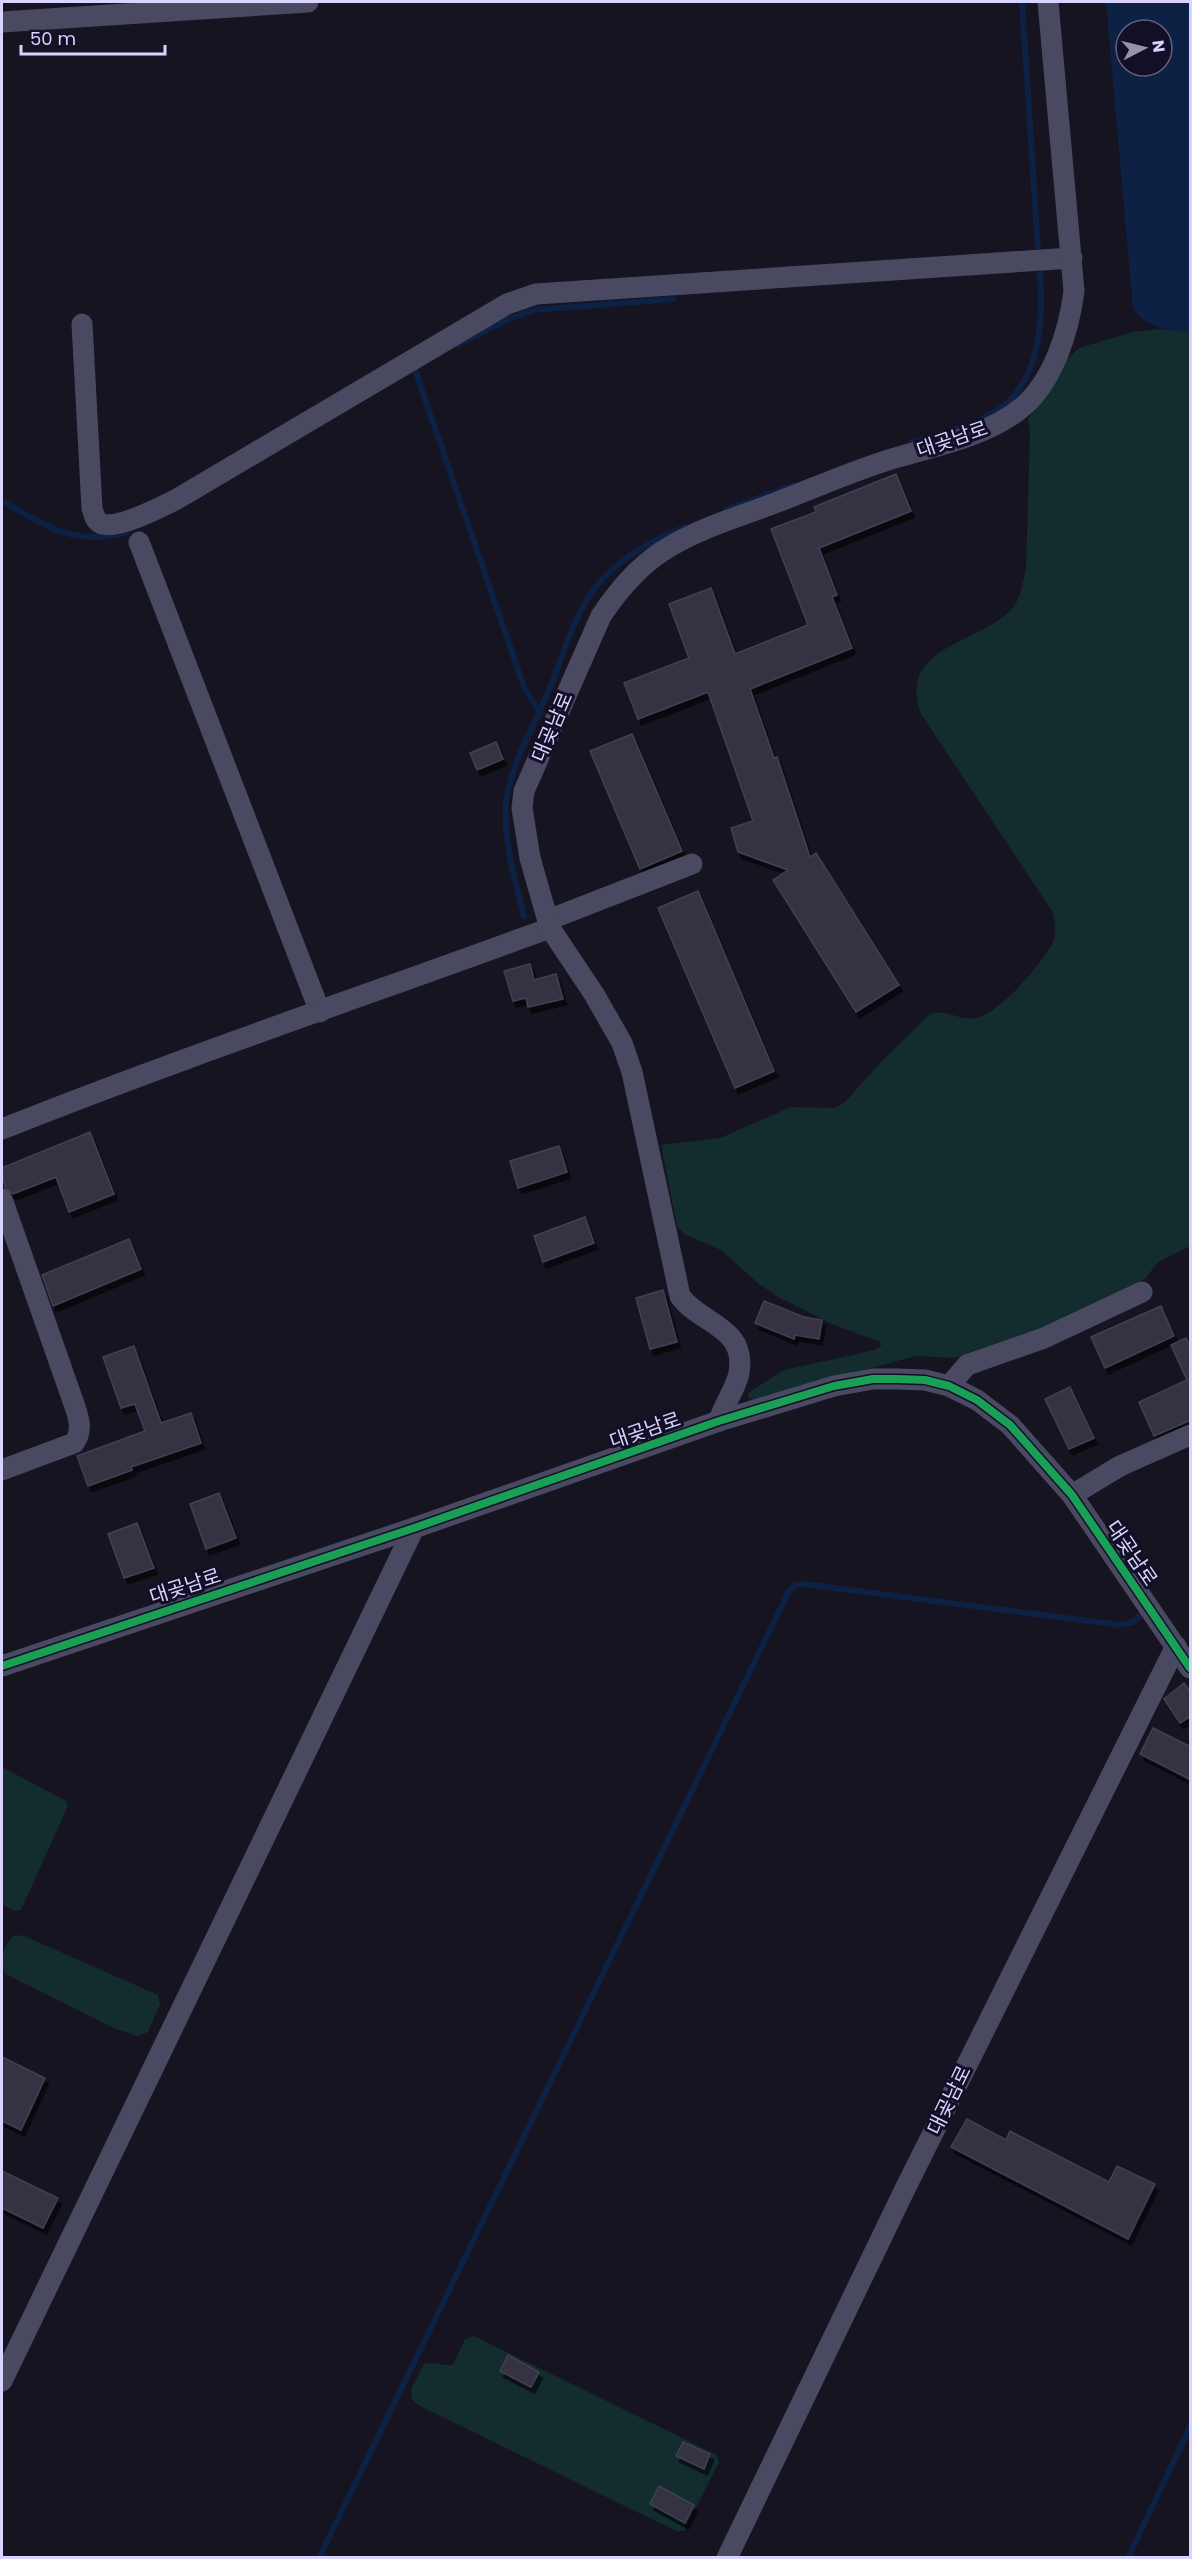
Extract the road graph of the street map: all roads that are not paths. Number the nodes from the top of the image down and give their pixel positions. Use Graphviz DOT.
graph roads {
  1 [pos="308,2"];
  2 [pos="1048,2"];
  3 [pos="2,22"];
  4 [pos="1072,258"];
  5 [pos="82,324"];
  6 [pos="139,542"];
  7 [pos="692,864"];
  8 [pos="549,924"];
  9 [pos="320,1012"];
  10 [pos="2,1129"];
  11 [pos="2,1199"];
  12 [pos="1142,1292"];
  13 [pos="949,1386"];
  14 [pos="719,1421"];
  15 [pos="1191,1435"];
  16 [pos="2,1470"];
  17 [pos="1072,1495"];
  18 [pos="414,1528"];
  19 [pos="1176,1646"];
  20 [pos="2,1666"];
  21 [pos="1191,1668"];
  22 [pos="2,2380"];
  23 [pos="727,2558"];
  1 -- 3 [label="street"];
  2 -- 4 [label="street, 대곶남로"];
  4 -- 5 [label="street"];
  4 -- 8 [label="street, 대곶남로"];
  6 -- 9 [label="street"];
  7 -- 8 [label="street"];
  8 -- 9 [label="street"];
  8 -- 14 [label="street, 대곶남로"];
  9 -- 10 [label="street"];
  11 -- 16 [label="street"];
  12 -- 13 [label="street"];
  13 -- 14 [label="street, 대곶남로"];
  13 -- 17 [label="street, 대곶남로"];
  14 -- 18 [label="street, 대곶남로"];
  15 -- 17 [label="street"];
  17 -- 19 [label="street, 대곶남로"];
  18 -- 20 [label="street, 대곶남로"];
  18 -- 22 [label="street"];
  19 -- 21 [label="street, 대곶남로"];
  19 -- 23 [label="street, 대곶남로"];
}
